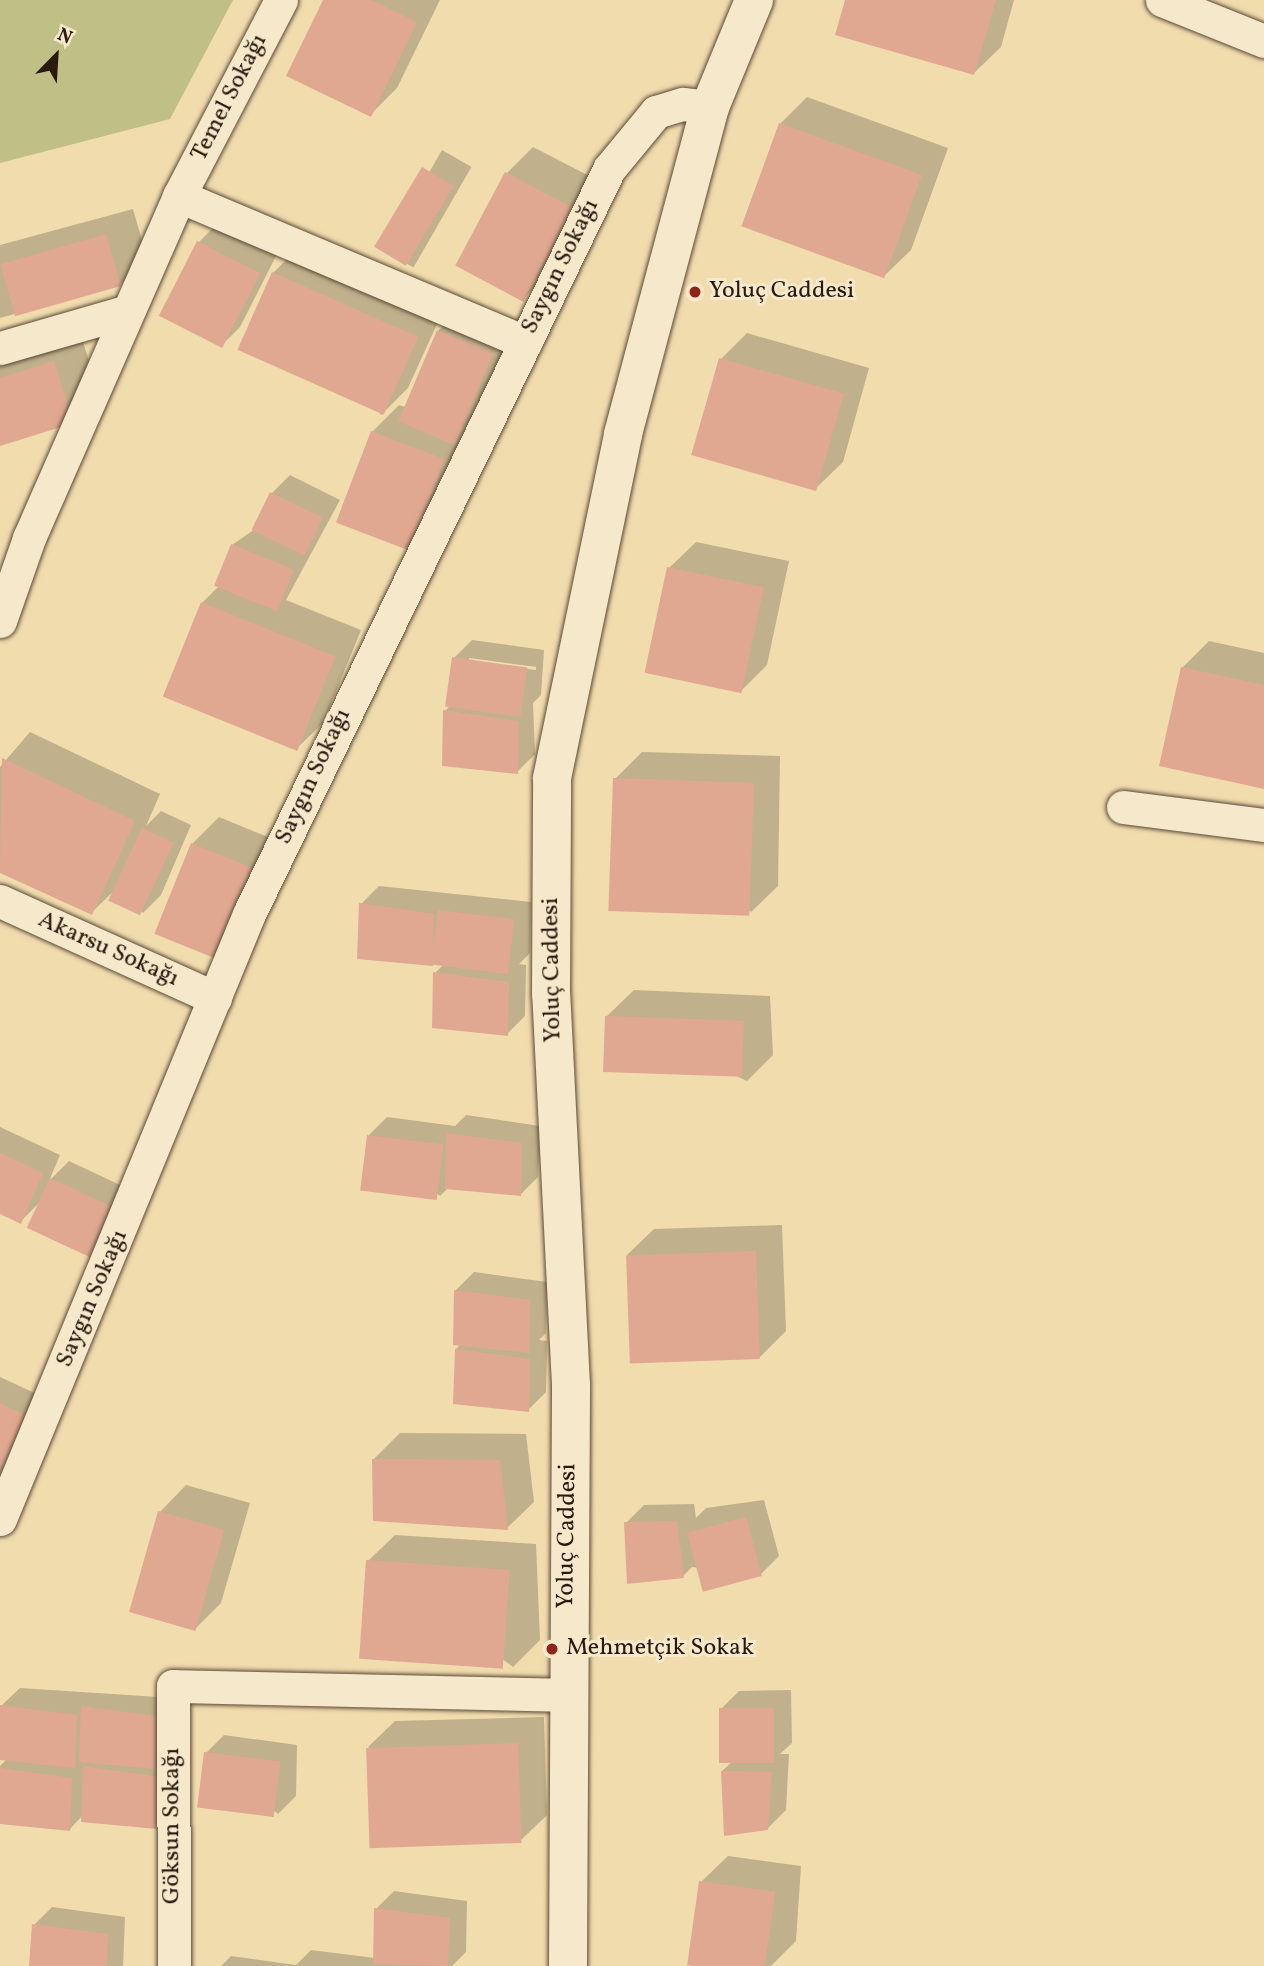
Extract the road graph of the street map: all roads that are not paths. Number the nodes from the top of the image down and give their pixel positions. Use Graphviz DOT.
graph roads {
  1 [pos="281,0"];
  2 [pos="754,0"];
  3 [pos="1163,0"];
  4 [pos="1264,41"];
  5 [pos="710,107"];
  6 [pos="179,196"];
  7 [pos="125,312"];
  8 [pos="525,342"];
  9 [pos="0,348"];
  10 [pos="14,543"];
  11 [pos="0,621"];
  12 [pos="1123,807"];
  13 [pos="1264,825"];
  14 [pos="0,901"];
  15 [pos="215,998"];
  16 [pos="0,1519"];
  17 [pos="565,1695"];
  18 [pos="174,1966"];
  19 [pos="568,1966"];
  1 -- 6 [label="street, Temel Sokağı"];
  2 -- 5 [label="street, Yoluç Caddesi"];
  3 -- 4 [label="street"];
  5 -- 8 [label="street, Saygın Sokağı"];
  5 -- 17 [label="street, Yoluç Caddesi"];
  6 -- 7 [label="street, Temel Sokağı"];
  6 -- 8 [label="street"];
  7 -- 9 [label="street"];
  7 -- 10 [label="street, Temel Sokağı"];
  8 -- 15 [label="street, Saygın Sokağı"];
  10 -- 11 [label="street, Temel Sokağı"];
  12 -- 13 [label="street"];
  14 -- 15 [label="street, Akarsu Sokağı"];
  15 -- 16 [label="street, Saygın Sokağı"];
  17 -- 18 [label="street, Göksun Sokağı"];
  17 -- 19 [label="street, Yoluç Caddesi"];
}
